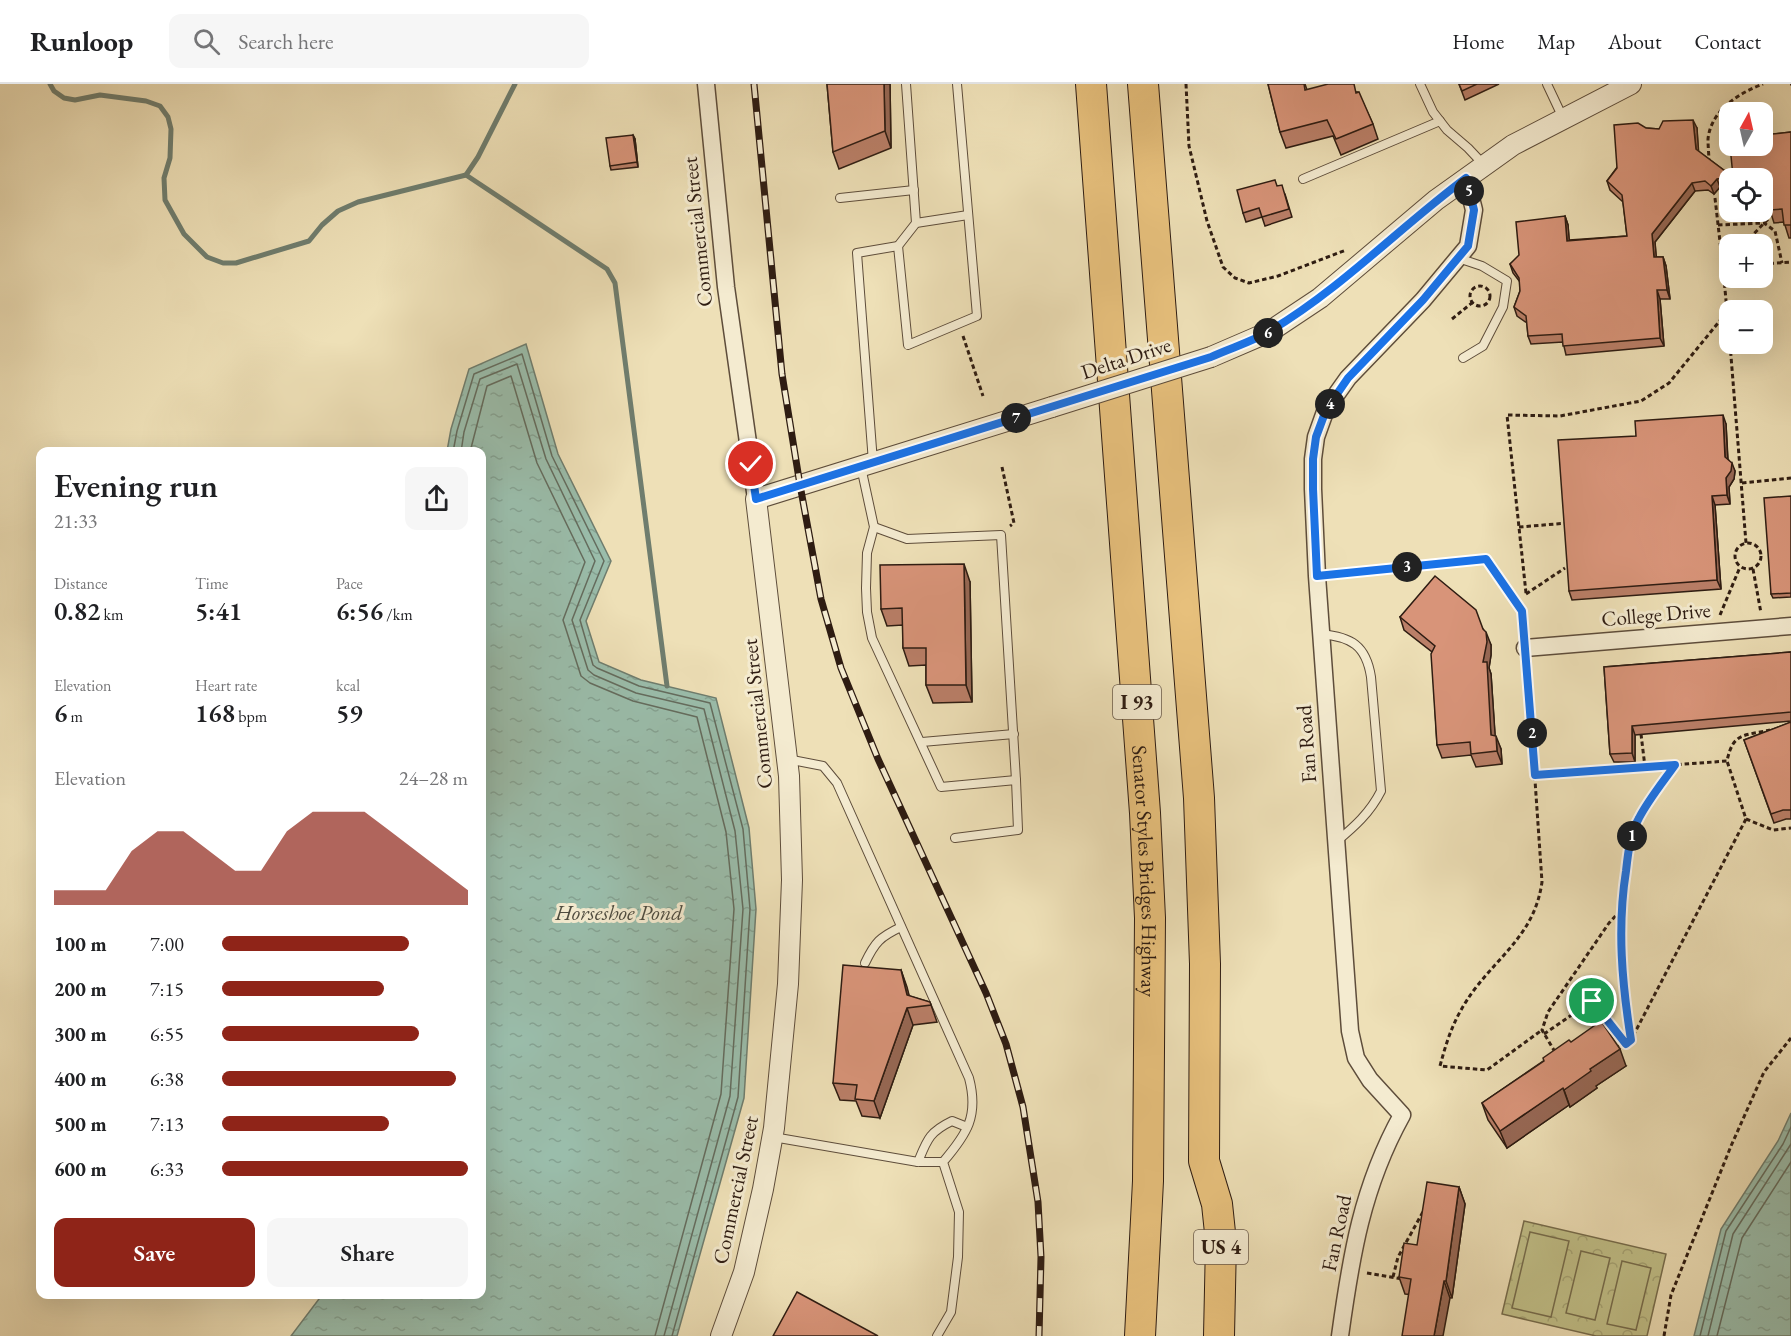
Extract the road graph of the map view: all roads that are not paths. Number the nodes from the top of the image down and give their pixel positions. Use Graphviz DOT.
graph roads {
  1 [pos="706,84"];
  2 [pos="906,84"];
  3 [pos="957,84"];
  4 [pos="1091,84"];
  5 [pos="1143,84"];
  6 [pos="1420,84"];
  7 [pos="1546,84"];
  8 [pos="1630,84"];
  9 [pos="1564,118"];
  10 [pos="1440,121"];
  11 [pos="1484,165"];
  12 [pos="1466,178"];
  13 [pos="1303,179"];
  14 [pos="914,190"];
  15 [pos="840,198"];
  16 [pos="968,215"];
  17 [pos="916,223"];
  18 [pos="898,246"];
  19 [pos="1458,258"];
  20 [pos="1463,358"];
  21 [pos="867,465"];
  22 [pos="756,499"];
  23 [pos="874,527"];
  24 [pos="1317,576"];
  25 [pos="1791,626"];
  26 [pos="1321,634"];
  27 [pos="1525,648"];
  28 [pos="1014,734"];
  29 [pos="922,742"];
  30 [pos="787,759"];
  31 [pos="1016,780"];
  32 [pos="955,838"];
  33 [pos="1336,842"];
  34 [pos="901,927"];
  35 [pos="865,963"];
  36 [pos="967,1127"];
  37 [pos="773,1137"];
  38 [pos="1204,1161"];
  39 [pos="918,1162"];
  40 [pos="943,1162"];
  41 [pos="1140,1331"];
  42 [pos="721,1336"];
  43 [pos="937,1336"];
  44 [pos="1199,1336"];
  45 [pos="1219,1336"];
  46 [pos="1340,1336"];
  1 -- 22 [label="street, Commercial Street"];
  2 -- 14 [label="lane"];
  3 -- 16 [label="lane"];
  4 -- 41 [label="highway, Senator Styles Bridges Highway / I 93"];
  5 -- 38 [label="highway, I 93"];
  6 -- 10 [label="lane"];
  7 -- 9 [label="lane"];
  8 -- 9 [label="street, Delta Drive"];
  9 -- 11 [label="street, Delta Drive"];
  10 -- 11 [label="lane"];
  10 -- 13 [label="lane"];
  11 -- 12 [label="street, Delta Drive"];
  12 -- 19 [label="street, Fan Road"];
  12 -- 21 [label="street, Delta Drive, bridge"];
  14 -- 15 [label="lane"];
  14 -- 17 [label="lane"];
  16 -- 17 [label="lane"];
  16 -- 18 [label="lane"];
  17 -- 18 [label="lane"];
  18 -- 21 [label="lane"];
  19 -- 20 [label="lane"];
  19 -- 24 [label="street, Fan Road"];
  21 -- 22 [label="street, Delta Drive"];
  21 -- 23 [label="lane"];
  22 -- 30 [label="street, Commercial Street"];
  23 -- 28 [label="lane"];
  23 -- 29 [label="lane"];
  24 -- 26 [label="street, Fan Road"];
  24 -- 27 [label="lane"];
  25 -- 27 [label="street, College Drive"];
  26 -- 33 [label="street, Fan Road"];
  26 -- 33 [label="lane"];
  28 -- 29 [label="lane"];
  28 -- 31 [label="lane"];
  29 -- 31 [label="lane"];
  30 -- 34 [label="lane"];
  30 -- 37 [label="street, Commercial Street"];
  31 -- 32 [label="lane"];
  33 -- 46 [label="street, Fan Road"];
  34 -- 35 [label="lane"];
  34 -- 36 [label="lane"];
  36 -- 39 [label="lane"];
  36 -- 40 [label="lane"];
  37 -- 39 [label="lane"];
  37 -- 42 [label="street, Commercial Street"];
  38 -- 44 [label="highway, I 93"];
  38 -- 45 [label="highway, US 4"];
  39 -- 40 [label="lane"];
  40 -- 43 [label="lane"];
}
